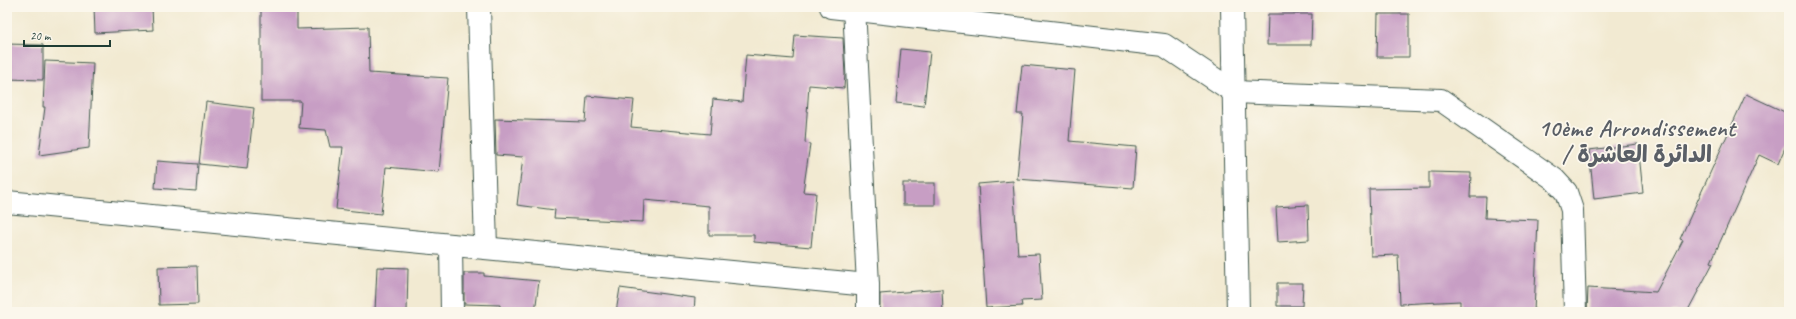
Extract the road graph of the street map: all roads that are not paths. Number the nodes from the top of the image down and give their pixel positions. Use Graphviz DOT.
graph roads {
  1 [pos="479,7"];
  2 [pos="832,7"];
  3 [pos="1232,7"];
  4 [pos="854,8"];
  5 [pos="1234,92"];
  6 [pos="7,202"];
  7 [pos="451,245"];
  8 [pos="486,248"];
  9 [pos="868,285"];
  10 [pos="452,312"];
  11 [pos="868,312"];
  12 [pos="1238,312"];
  13 [pos="1575,312"];
  1 -- 8 [label="street"];
  2 -- 4 [label="street"];
  3 -- 5 [label="street"];
  4 -- 5 [label="street"];
  4 -- 9 [label="street"];
  5 -- 12 [label="street"];
  5 -- 13 [label="street"];
  6 -- 7 [label="street"];
  7 -- 8 [label="street"];
  7 -- 10 [label="street"];
  8 -- 9 [label="street"];
  9 -- 11 [label="street"];
}
